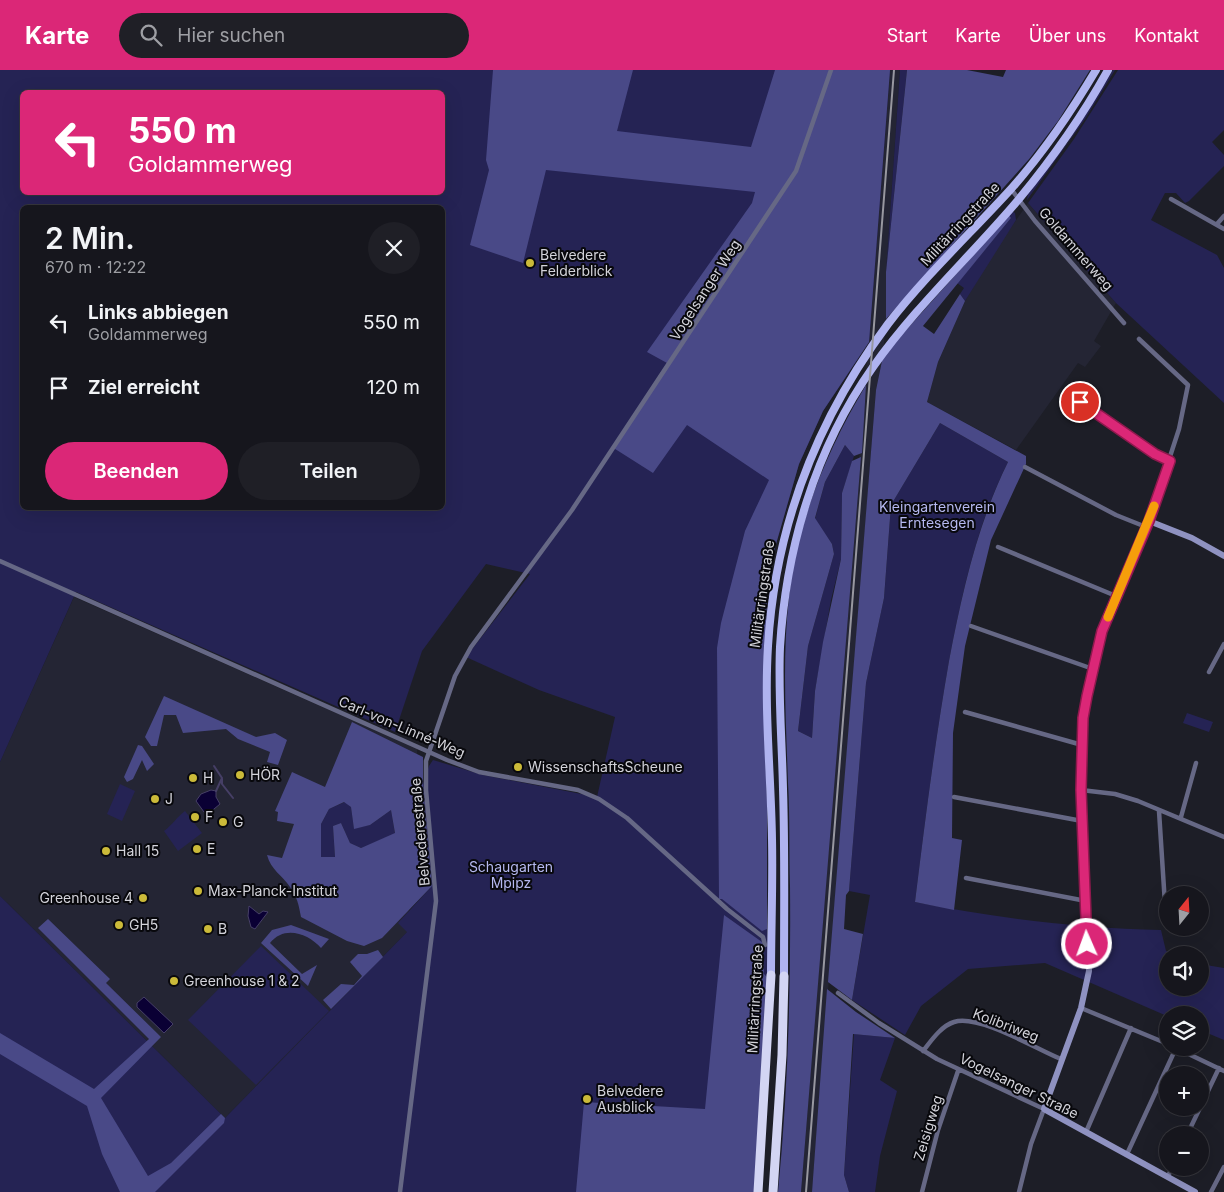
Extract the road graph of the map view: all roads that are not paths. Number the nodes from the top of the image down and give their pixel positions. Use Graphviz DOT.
graph roads {
  1 [pos="831,70"];
  2 [pos="1096,70"];
  3 [pos="1108,70"];
  4 [pos="1011,189"];
  5 [pos="1018,199"];
  6 [pos="1171,199"];
  7 [pos="1224,216"];
  8 [pos="1217,224"];
  9 [pos="1224,229"];
  10 [pos="1124,323"];
  11 [pos="1139,339"];
  12 [pos="1070,395"];
  13 [pos="1170,461"];
  14 [pos="1025,467"];
  15 [pos="572,510"];
  16 [pos="1148,524"];
  17 [pos="998,548"];
  18 [pos="1224,556"];
  19 [pos="0,561"];
  20 [pos="1116,596"];
  21 [pos="971,626"];
  22 [pos="1224,644"];
  23 [pos="1093,669"];
  24 [pos="1209,672"];
  25 [pos="965,712"];
  26 [pos="1082,745"];
  27 [pos="428,752"];
  28 [pos="1196,763"];
  29 [pos="1081,790"];
  30 [pos="954,797"];
  31 [pos="1160,811"];
  32 [pos="1180,817"];
  33 [pos="1082,821"];
  34 [pos="1224,837"];
  35 [pos="966,878"];
  36 [pos="1164,886"];
  37 [pos="1086,901"];
  38 [pos="765,945"];
  39 [pos="771,975"];
  40 [pos="784,976"];
  41 [pos="838,993"];
  42 [pos="1081,1008"];
  43 [pos="1131,1028"];
  44 [pos="1159,1040"];
  45 [pos="923,1051"];
  46 [pos="1172,1056"];
  47 [pos="1194,1056"];
  48 [pos="1062,1059"];
  49 [pos="1222,1069"];
  50 [pos="958,1071"];
  51 [pos="1044,1109"];
  52 [pos="1192,1126"];
  53 [pos="1086,1132"];
  54 [pos="1126,1154"];
  55 [pos="1224,1167"];
  56 [pos="1159,1171"];
  57 [pos="1168,1176"];
  58 [pos="400,1192"];
  59 [pos="758,1192"];
  60 [pos="772,1192"];
  61 [pos="922,1192"];
  62 [pos="1019,1192"];
  63 [pos="1195,1192"];
  64 [pos="1212,1192"];
  1 -- 15 [label="street, Vogelsanger Weg"];
  2 -- 4 [label="main road, Militärringstraße"];
  3 -- 5 [label="main road, Militärringstraße"];
  4 -- 5 [label="street, Goldammerweg"];
  4 -- 39 [label="main road, Militärringstraße"];
  5 -- 10 [label="street, Goldammerweg"];
  5 -- 40 [label="main road, Militärringstraße"];
  6 -- 8 [label="street"];
  7 -- 8 [label="street"];
  8 -- 9 [label="street"];
  11 -- 13 [label="street"];
  12 -- 13 [label="street"];
  13 -- 16 [label="street"];
  14 -- 16 [label="street"];
  15 -- 27 [label="street, Belvederestraße"];
  16 -- 18 [label="street"];
  16 -- 20 [label="street"];
  17 -- 20 [label="street"];
  19 -- 27 [label="street, Carl-von-Linné-Weg"];
  20 -- 23 [label="street"];
  21 -- 23 [label="street"];
  22 -- 24 [label="street"];
  23 -- 26 [label="street"];
  25 -- 26 [label="street"];
  26 -- 29 [label="street"];
  27 -- 38 [label="street, Carl-von-Linné-Weg"];
  27 -- 58 [label="street, Belvederestraße"];
  28 -- 32 [label="street"];
  29 -- 31 [label="street"];
  29 -- 33 [label="street"];
  30 -- 33 [label="street"];
  31 -- 32 [label="street"];
  31 -- 36 [label="street"];
  32 -- 34 [label="street"];
  33 -- 37 [label="street"];
  35 -- 37 [label="street"];
  37 -- 42 [label="street"];
  39 -- 59 [label="highway, Militärringstraße"];
  40 -- 60 [label="highway, Militärringstraße"];
  41 -- 45 [label="street, Vogelsanger Straße"];
  42 -- 43 [label="street"];
  42 -- 48 [label="street"];
  43 -- 44 [label="street"];
  43 -- 53 [label="street"];
  45 -- 48 [label="street, Kolibriweg"];
  45 -- 50 [label="street, Vogelsanger Straße"];
  46 -- 54 [label="street"];
  47 -- 49 [label="street"];
  48 -- 51 [label="street"];
  49 -- 52 [label="street"];
  50 -- 51 [label="street, Vogelsanger Straße"];
  50 -- 61 [label="street, Zeisigweg"];
  51 -- 53 [label="street, Vogelsanger Straße"];
  51 -- 62 [label="street"];
  53 -- 54 [label="street, Vogelsanger Straße"];
  54 -- 56 [label="street, Vogelsanger Straße"];
  55 -- 64 [label="street"];
  57 -- 63 [label="street, Vogelsanger Straße"];
}
